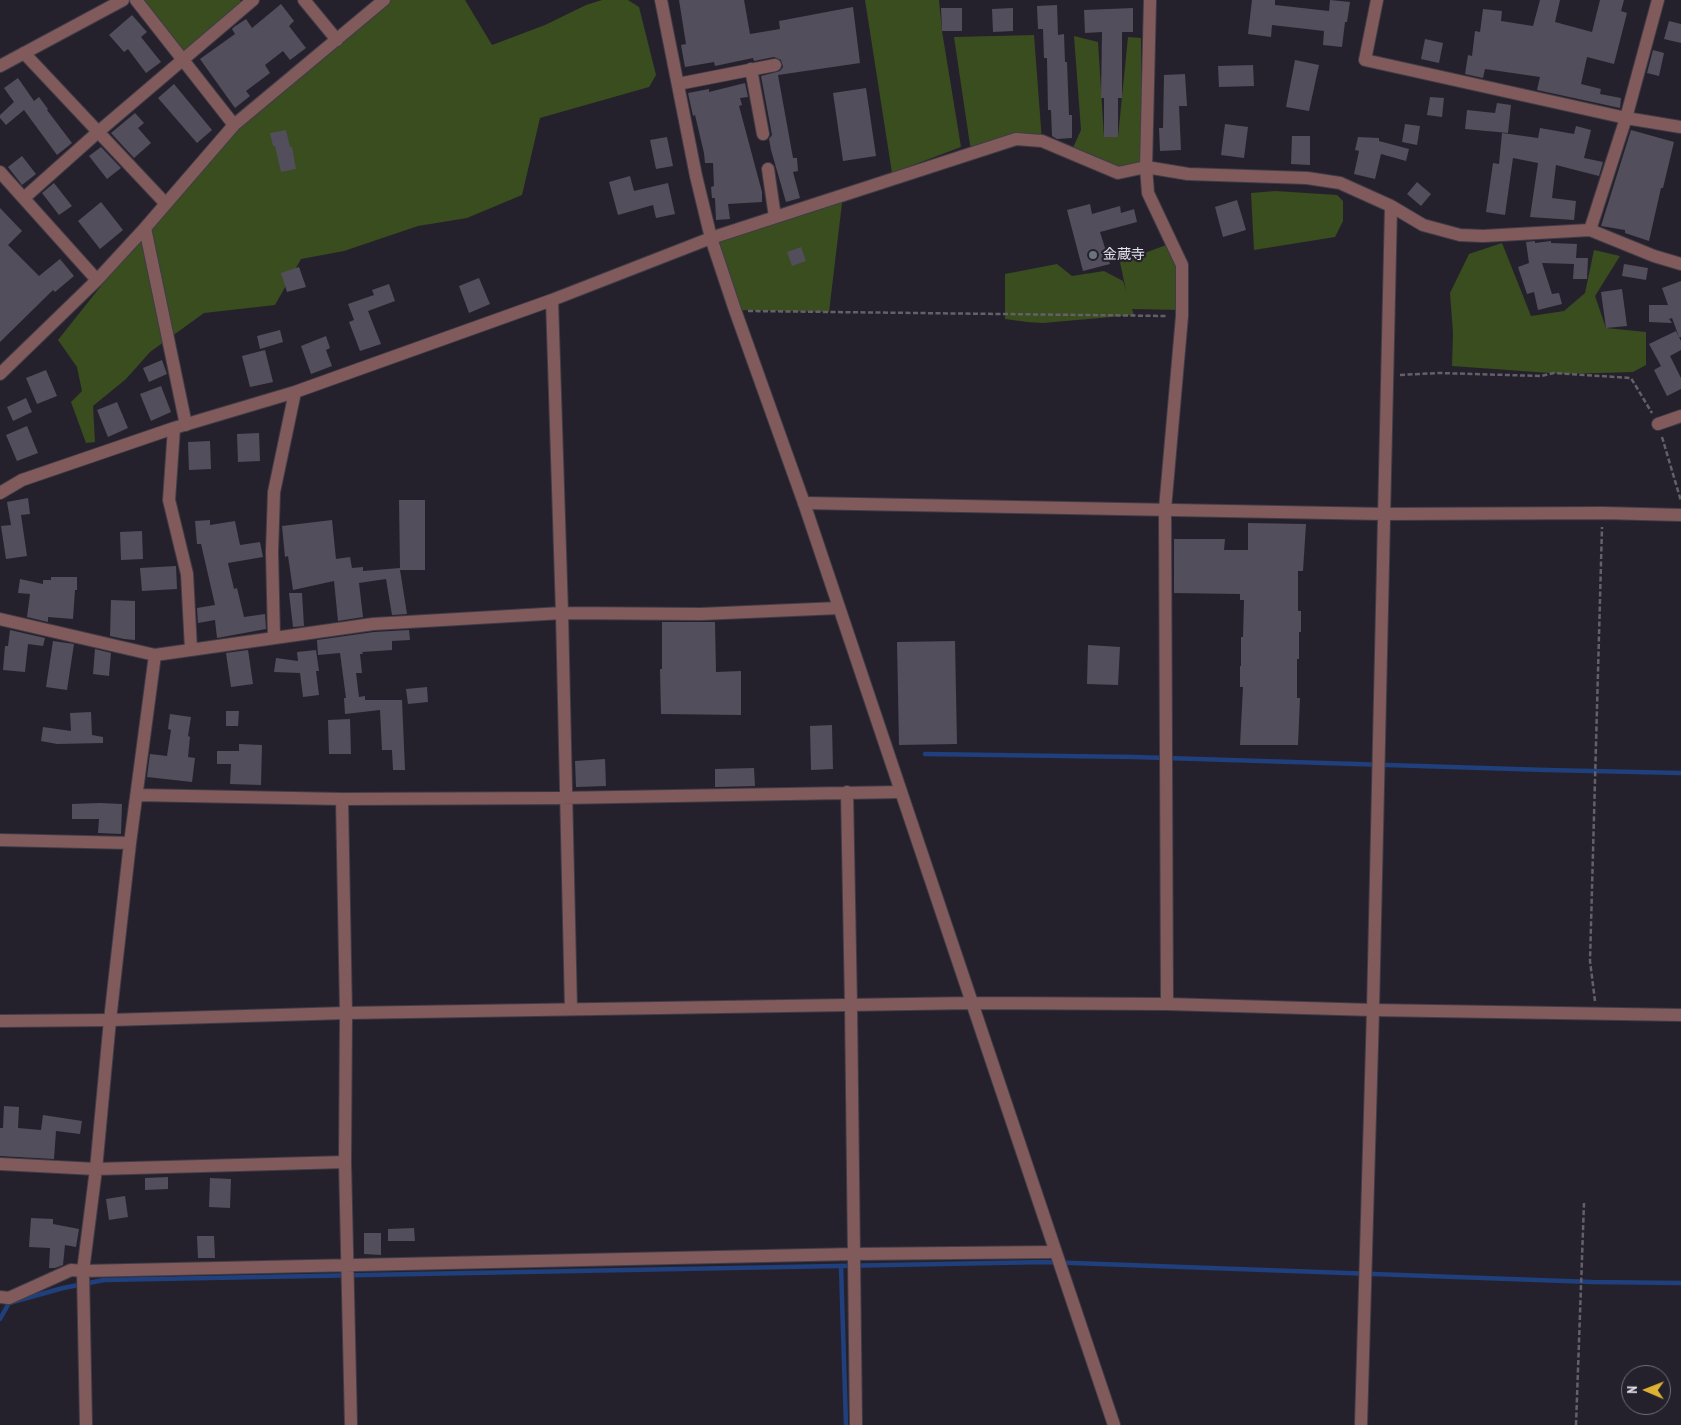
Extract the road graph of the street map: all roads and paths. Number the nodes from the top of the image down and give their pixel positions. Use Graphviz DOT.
graph roads {
  1 [pos="123,0"];
  2 [pos="136,0"];
  3 [pos="253,0"];
  4 [pos="304,0"];
  5 [pos="384,0"];
  6 [pos="661,0"];
  7 [pos="1150,0"];
  8 [pos="1377,0"];
  9 [pos="1658,0"];
  10 [pos="337,40"];
  11 [pos="24,53"];
  12 [pos="182,59"];
  13 [pos="775,64"];
  14 [pos="0,66"];
  15 [pos="751,69"];
  16 [pos="678,84"];
  17 [pos="1626,118"];
  18 [pos="234,125"];
  19 [pos="1681,127"];
  20 [pos="98,132"];
  21 [pos="763,134"];
  22 [pos="1146,167"];
  23 [pos="768,169"];
  24 [pos="0,172"];
  25 [pos="24,198"];
  26 [pos="166,204"];
  27 [pos="1390,206"];
  28 [pos="776,217"];
  29 [pos="145,228"];
  30 [pos="1590,230"];
  31 [pos="711,238"];
  32 [pos="1681,264"];
  33 [pos="97,280"];
  34 [pos="552,300"];
  35 [pos="735,310"];
  36 [pos="1182,316"];
  37 [pos="0,374"];
  38 [pos="1387,376"];
  39 [pos="295,392"];
  40 [pos="1681,416"];
  41 [pos="1658,424"];
  42 [pos="180,426"];
  43 [pos="0,493"];
  44 [pos="1681,502"];
  45 [pos="804,503"];
  46 [pos="1165,509"];
  47 [pos="1603,513"];
  48 [pos="1384,514"];
  49 [pos="1681,515"];
  50 [pos="839,608"];
  51 [pos="562,613"];
  52 [pos="0,619"];
  53 [pos="274,638"];
  54 [pos="191,649"];
  55 [pos="155,654"];
  56 [pos="847,792"];
  57 [pos="901,792"];
  58 [pos="137,795"];
  59 [pos="566,798"];
  60 [pos="342,799"];
  61 [pos="0,840"];
  62 [pos="130,843"];
  63 [pos="972,1003"];
  64 [pos="1167,1004"];
  65 [pos="851,1006"];
  66 [pos="571,1009"];
  67 [pos="1373,1010"];
  68 [pos="346,1013"];
  69 [pos="1596,1013"];
  70 [pos="1681,1016"];
  71 [pos="110,1020"];
  72 [pos="0,1021"];
  73 [pos="345,1162"];
  74 [pos="0,1164"];
  75 [pos="96,1169"];
  76 [pos="1584,1203"];
  77 [pos="1055,1252"];
  78 [pos="854,1254"];
  79 [pos="348,1265"];
  80 [pos="82,1271"];
  81 [pos="0,1297"];
  82 [pos="86,1425"];
  83 [pos="351,1425"];
  84 [pos="856,1425"];
  85 [pos="1114,1425"];
  86 [pos="1361,1425"];
  87 [pos="1576,1425"];
  1 -- 11 [label="street"];
  2 -- 12 [label="street"];
  3 -- 12 [label="street"];
  4 -- 10 [label="street"];
  5 -- 10 [label="street"];
  6 -- 16 [label="street"];
  7 -- 22 [label="street"];
  8 -- 17 [label="street"];
  9 -- 17 [label="street"];
  10 -- 18 [label="street"];
  11 -- 14 [label="street"];
  11 -- 20 [label="street"];
  12 -- 18 [label="street"];
  12 -- 20 [label="street"];
  13 -- 15 [label="street"];
  15 -- 16 [label="street"];
  15 -- 21 [label="street"];
  16 -- 31 [label="street"];
  17 -- 19 [label="street"];
  17 -- 30 [label="street"];
  18 -- 26 [label="street"];
  20 -- 25 [label="street"];
  20 -- 26 [label="street"];
  22 -- 27 [label="street"];
  22 -- 28 [label="street"];
  22 -- 36 [label="street"];
  23 -- 28 [label="street"];
  24 -- 25 [label="street"];
  25 -- 33 [label="street"];
  26 -- 29 [label="street"];
  27 -- 30 [label="street"];
  27 -- 38 [label="street"];
  28 -- 31 [label="street"];
  29 -- 33 [label="street"];
  29 -- 42 [label="street"];
  30 -- 32 [label="street"];
  31 -- 34 [label="street"];
  31 -- 35 [label="street"];
  33 -- 37 [label="street"];
  34 -- 39 [label="street"];
  34 -- 51 [label="street"];
  35 -- 36 [label="path"];
  35 -- 45 [label="street"];
  36 -- 46 [label="street"];
  38 -- 41 [label="path"];
  38 -- 48 [label="street"];
  39 -- 42 [label="street"];
  39 -- 53 [label="street"];
  40 -- 41 [label="street"];
  41 -- 44 [label="path"];
  42 -- 43 [label="street"];
  42 -- 54 [label="street"];
  45 -- 46 [label="street"];
  45 -- 50 [label="street"];
  46 -- 48 [label="street"];
  46 -- 64 [label="street"];
  47 -- 48 [label="street"];
  47 -- 49 [label="street"];
  47 -- 69 [label="path"];
  48 -- 67 [label="street"];
  50 -- 51 [label="street"];
  50 -- 57 [label="street"];
  51 -- 53 [label="street"];
  51 -- 59 [label="street"];
  52 -- 55 [label="street"];
  53 -- 54 [label="street"];
  54 -- 55 [label="street"];
  55 -- 58 [label="street"];
  56 -- 57 [label="street"];
  56 -- 59 [label="street"];
  56 -- 65 [label="street"];
  57 -- 63 [label="street"];
  58 -- 60 [label="street"];
  58 -- 62 [label="street"];
  59 -- 60 [label="street"];
  59 -- 66 [label="street"];
  60 -- 68 [label="street"];
  61 -- 62 [label="street"];
  62 -- 71 [label="street"];
  63 -- 64 [label="street"];
  63 -- 65 [label="street"];
  63 -- 77 [label="street"];
  64 -- 67 [label="street"];
  65 -- 66 [label="street"];
  65 -- 78 [label="street"];
  66 -- 68 [label="street"];
  67 -- 69 [label="street"];
  67 -- 86 [label="street"];
  68 -- 71 [label="street"];
  68 -- 73 [label="street"];
  69 -- 70 [label="street"];
  71 -- 72 [label="street"];
  71 -- 75 [label="street"];
  73 -- 75 [label="street"];
  73 -- 79 [label="street"];
  74 -- 75 [label="street"];
  75 -- 80 [label="street"];
  76 -- 87 [label="path"];
  77 -- 78 [label="street"];
  77 -- 85 [label="street"];
  78 -- 79 [label="street"];
  78 -- 84 [label="street"];
  79 -- 80 [label="street"];
  79 -- 83 [label="street"];
  80 -- 81 [label="street"];
  80 -- 82 [label="street"];
}
